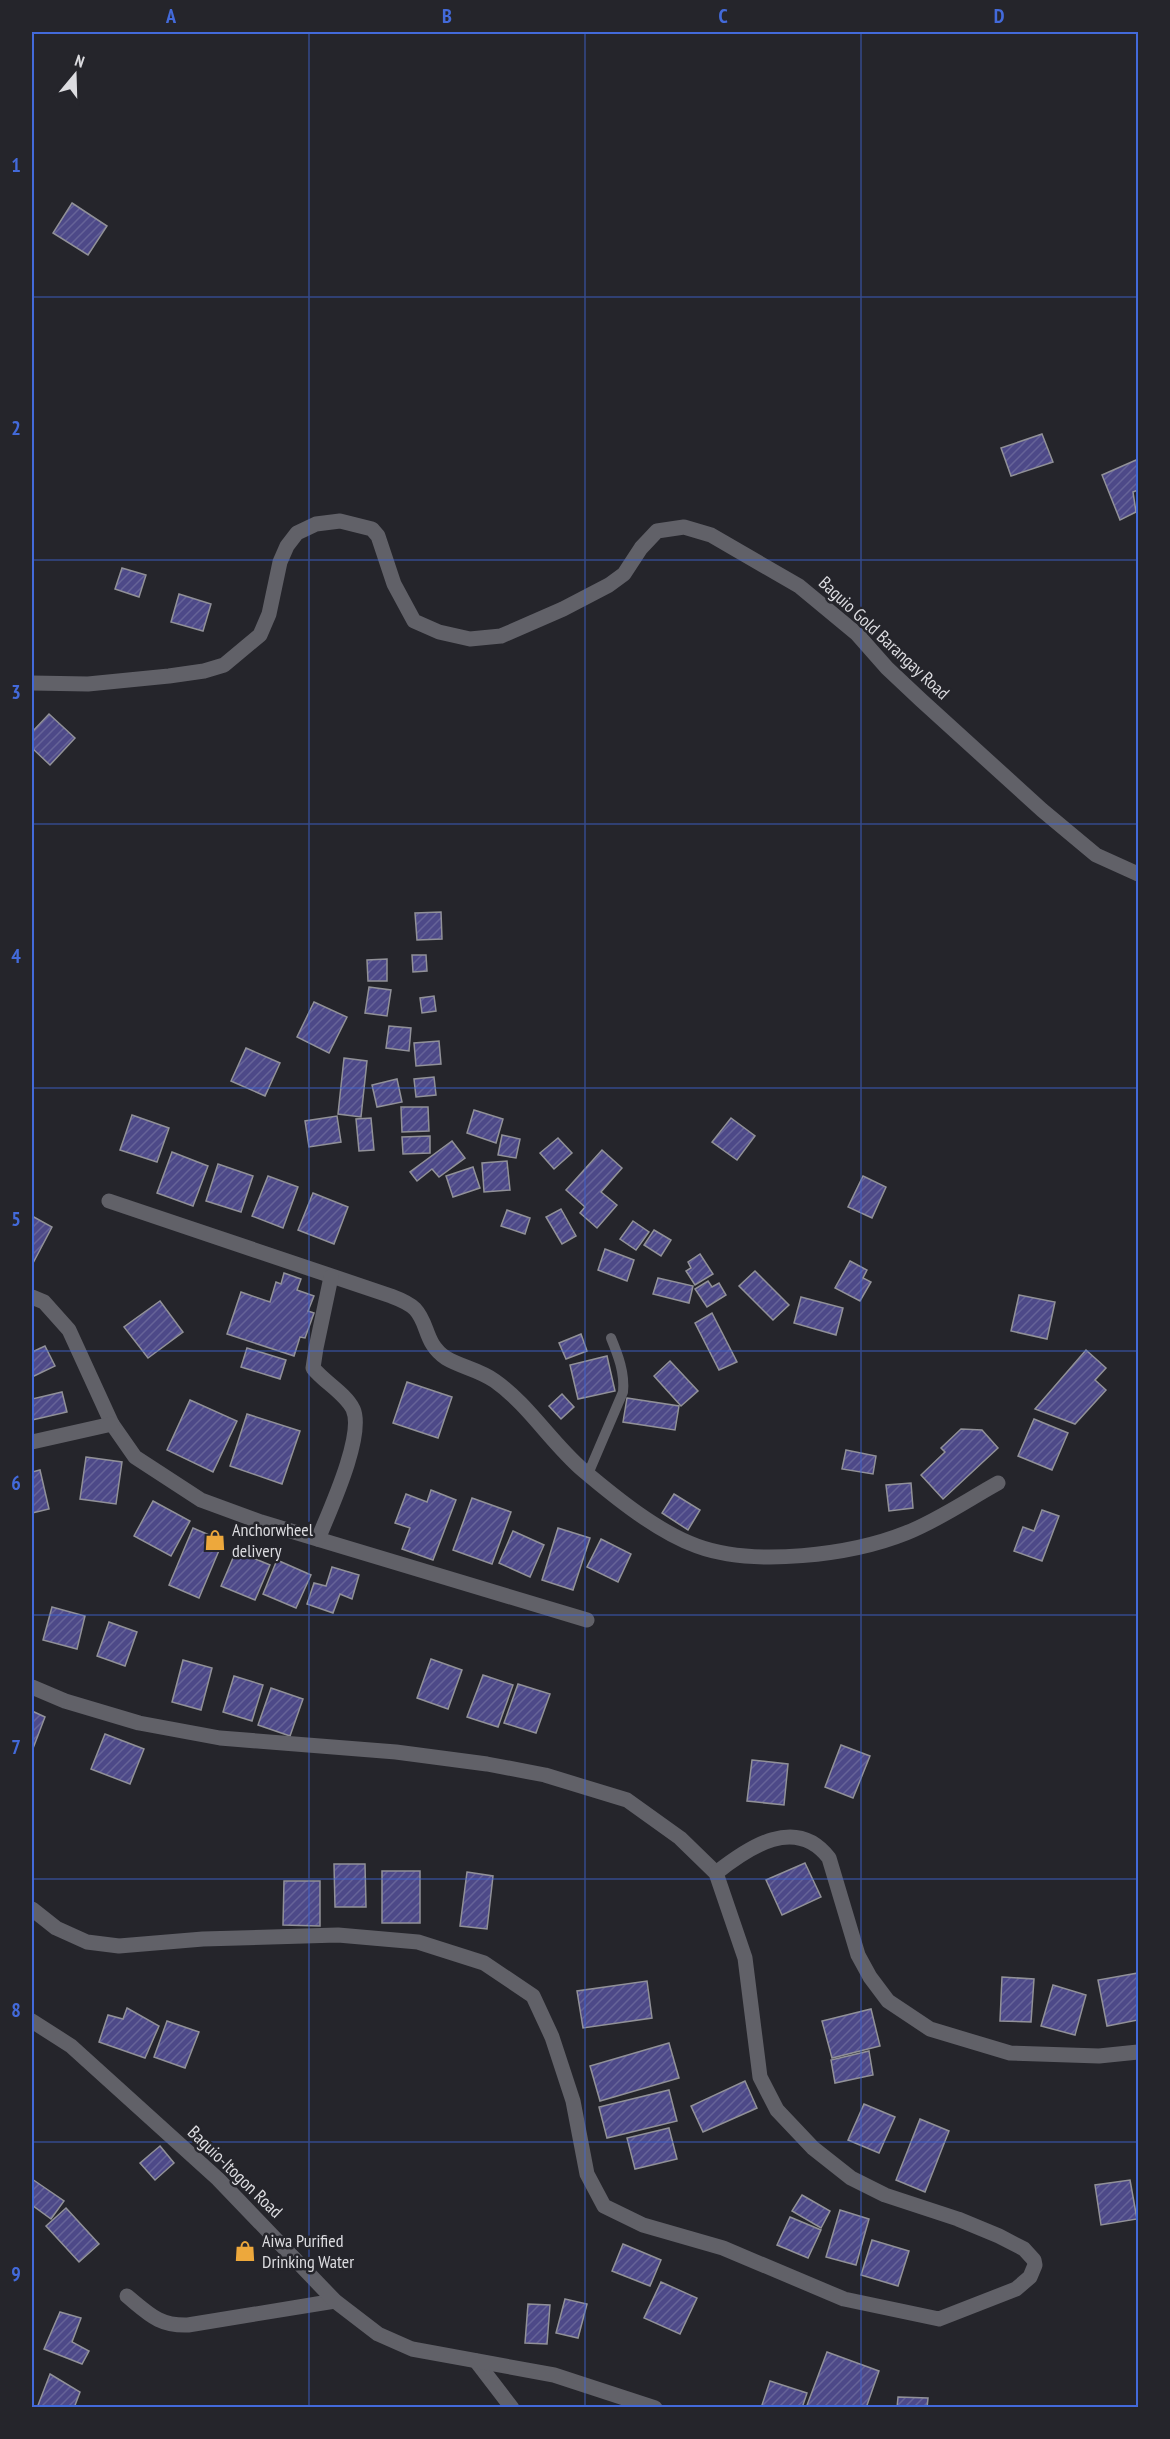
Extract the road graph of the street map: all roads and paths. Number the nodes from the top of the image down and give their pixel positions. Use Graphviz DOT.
graph roads {
  1 [pos="32,684"];
  2 [pos="1138,874"];
  3 [pos="109,1201"];
  4 [pos="331,1277"];
  5 [pos="32,1297"];
  6 [pos="611,1338"];
  7 [pos="112,1424"];
  8 [pos="32,1442"];
  9 [pos="588,1474"];
  10 [pos="998,1483"];
  11 [pos="318,1539"];
  12 [pos="587,1620"];
  13 [pos="32,1687"];
  14 [pos="716,1873"];
  15 [pos="32,1909"];
  16 [pos="32,2021"];
  17 [pos="1138,2052"];
  18 [pos="127,2296"];
  19 [pos="335,2301"];
  20 [pos="476,2361"];
  21 [pos="512,2408"];
  22 [pos="655,2408"];
  1 -- 2 [label="street, Baguio Gold Barangay Road"];
  3 -- 4 [label="street"];
  4 -- 9 [label="street"];
  4 -- 11 [label="street"];
  5 -- 7 [label="street"];
  6 -- 9 [label="lane"];
  7 -- 8 [label="street"];
  7 -- 11 [label="street"];
  9 -- 10 [label="street"];
  11 -- 12 [label="street"];
  13 -- 14 [label="street"];
  14 -- 15 [label="street"];
  14 -- 17 [label="street"];
  16 -- 19 [label="street, Baguio-Itogon Road"];
  18 -- 19 [label="street"];
  19 -- 20 [label="street, Baguio-Itogon Road"];
  20 -- 21 [label="street"];
  20 -- 22 [label="street, Baguio-Itogon Road"];
}
